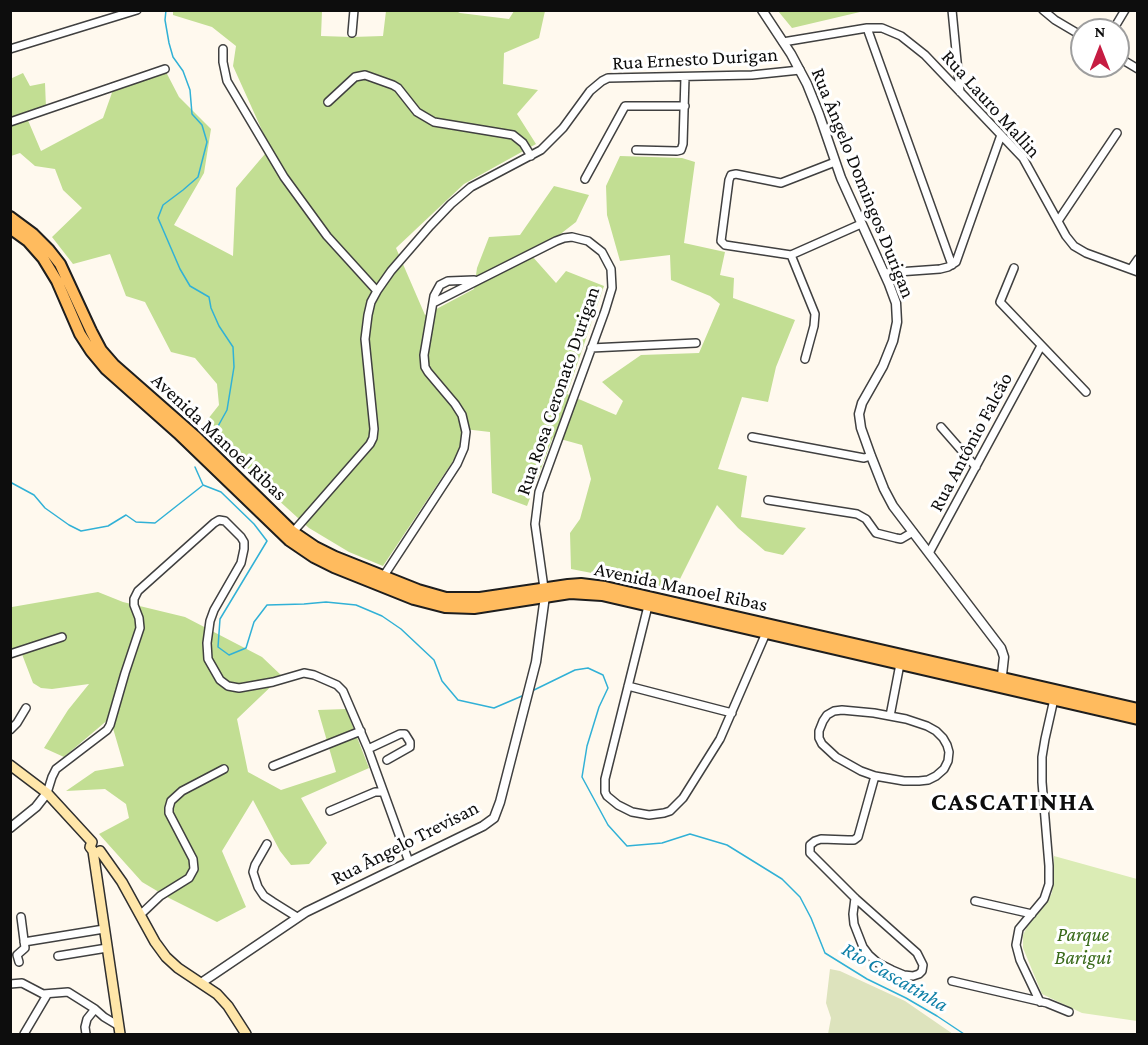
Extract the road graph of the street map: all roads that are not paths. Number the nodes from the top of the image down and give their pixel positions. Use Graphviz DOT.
graph roads {
  1 [pos="138,10"];
  2 [pos="354,10"];
  3 [pos="762,10"];
  4 [pos="952,10"];
  5 [pos="1043,10"];
  6 [pos="867,28"];
  7 [pos="1070,28"];
  8 [pos="352,33"];
  9 [pos="783,42"];
  10 [pos="10,49"];
  11 [pos="223,49"];
  12 [pos="165,69"];
  13 [pos="800,70"];
  14 [pos="683,77"];
  15 [pos="960,92"];
  16 [pos="328,102"];
  17 [pos="683,106"];
  18 [pos="10,122"];
  19 [pos="1117,133"];
  20 [pos="1002,135"];
  21 [pos="636,150"];
  22 [pos="531,156"];
  23 [pos="835,162"];
  24 [pos="585,179"];
  25 [pos="10,217"];
  26 [pos="1058,221"];
  27 [pos="861,224"];
  28 [pos="10,228"];
  29 [pos="792,255"];
  30 [pos="1137,259"];
  31 [pos="952,265"];
  32 [pos="1014,268"];
  33 [pos="1134,271"];
  34 [pos="884,273"];
  35 [pos="481,279"];
  36 [pos="377,291"];
  37 [pos="433,303"];
  38 [pos="696,343"];
  39 [pos="1041,346"];
  40 [pos="591,348"];
  41 [pos="805,359"];
  42 [pos="1086,392"];
  43 [pos="941,427"];
  44 [pos="186,435"];
  45 [pos="752,437"];
  46 [pos="871,456"];
  47 [pos="976,467"];
  48 [pos="768,500"];
  49 [pos="913,532"];
  50 [pos="291,536"];
  51 [pos="929,553"];
  52 [pos="383,577"];
  53 [pos="362,578"];
  54 [pos="544,592"];
  55 [pos="637,594"];
  56 [pos="613,598"];
  57 [pos="673,602"];
  58 [pos="648,606"];
  59 [pos="764,628"];
  60 [pos="62,637"];
  61 [pos="891,652"];
  62 [pos="10,654"];
  63 [pos="864,656"];
  64 [pos="928,661"];
  65 [pos="900,664"];
  66 [pos="1001,682"];
  67 [pos="628,686"];
  68 [pos="1054,699"];
  69 [pos="26,708"];
  70 [pos="1137,709"];
  71 [pos="732,713"];
  72 [pos="890,716"];
  73 [pos="1137,719"];
  74 [pos="10,730"];
  75 [pos="361,731"];
  76 [pos="368,749"];
  77 [pos="387,760"];
  78 [pos="10,765"];
  79 [pos="273,766"];
  80 [pos="224,769"];
  81 [pos="875,776"];
  82 [pos="383,792"];
  83 [pos="47,793"];
  84 [pos="330,811"];
  85 [pos="10,828"];
  86 [pos="267,844"];
  87 [pos="95,848"];
  88 [pos="409,862"];
  89 [pos="855,898"];
  90 [pos="975,901"];
  91 [pos="1032,914"];
  92 [pos="140,915"];
  93 [pos="21,917"];
  94 [pos="297,917"];
  95 [pos="104,929"];
  96 [pos="24,942"];
  97 [pos="107,948"];
  98 [pos="58,956"];
  99 [pos="19,962"];
  100 [pos="952,981"];
  101 [pos="201,983"];
  102 [pos="10,984"];
  103 [pos="47,995"];
  104 [pos="1041,1002"];
  105 [pos="95,1009"];
  106 [pos="1069,1012"];
  107 [pos="119,1030"];
  108 [pos="24,1035"];
  109 [pos="86,1035"];
  110 [pos="246,1035"];
  1 -- 10 [label="street"];
  2 -- 8 [label="street"];
  3 -- 9 [label="street, Rua Ângelo Domingos Durigan"];
  4 -- 15 [label="street"];
  5 -- 7 [label="street"];
  6 -- 9 [label="street, Rua Lauro Mallin"];
  6 -- 15 [label="street, Rua Lauro Mallin"];
  6 -- 31 [label="street"];
  9 -- 13 [label="street, Rua Ângelo Domingos Durigan"];
  11 -- 36 [label="street"];
  12 -- 18 [label="street"];
  13 -- 14 [label="street, Rua Ernesto Durigan"];
  13 -- 23 [label="street, Rua Ângelo Domingos Durigan"];
  14 -- 17 [label="street"];
  14 -- 22 [label="street, Rua Ernesto Durigan"];
  15 -- 20 [label="street, Rua Lauro Mallin"];
  16 -- 22 [label="street"];
  17 -- 21 [label="street"];
  17 -- 24 [label="street"];
  19 -- 26 [label="street"];
  20 -- 26 [label="street, Rua Lauro Mallin"];
  20 -- 31 [label="street"];
  22 -- 36 [label="street, Rua Ernesto Durigan"];
  23 -- 27 [label="street, Rua Ângelo Domingos Durigan"];
  23 -- 29 [label="street"];
  25 -- 44 [label="main road, Avenida Manoel Ribas"];
  26 -- 33 [label="street, Rua Lauro Mallin"];
  27 -- 29 [label="street"];
  27 -- 34 [label="street, Rua Ângelo Domingos Durigan"];
  28 -- 44 [label="main road, Avenida Manoel Ribas"];
  29 -- 41 [label="street"];
  30 -- 33 [label="street"];
  31 -- 34 [label="street"];
  32 -- 39 [label="street"];
  34 -- 46 [label="street, Rua Ângelo Domingos Durigan"];
  35 -- 37 [label="street, Rua Rosa Ceronato Durigan"];
  35 -- 37 [label="street"];
  35 -- 40 [label="street, Rua Rosa Ceronato Durigan"];
  36 -- 50 [label="street, Rua Ernesto Durigan"];
  37 -- 52 [label="street"];
  38 -- 40 [label="street"];
  39 -- 42 [label="street"];
  39 -- 47 [label="street, Rua Antônio Falcão"];
  40 -- 54 [label="street, Rua Rosa Ceronato Durigan"];
  43 -- 47 [label="street"];
  44 -- 50 [label="main road, Avenida Manoel Ribas"];
  45 -- 46 [label="street"];
  46 -- 49 [label="street, Rua Ângelo Domingos Durigan"];
  47 -- 51 [label="street, Rua Antônio Falcão"];
  48 -- 49 [label="street"];
  49 -- 51 [label="street, Rua Ângelo Domingos Durigan"];
  50 -- 52 [label="main road, Avenida Manoel Ribas"];
  50 -- 53 [label="main road, Avenida Manoel Ribas"];
  51 -- 66 [label="street, Rua Ângelo Domingos Durigan"];
  52 -- 53 [label="main road"];
  52 -- 54 [label="main road, Avenida Manoel Ribas"];
  53 -- 54 [label="main road, Avenida Manoel Ribas"];
  54 -- 55 [label="main road, Avenida Manoel Ribas"];
  54 -- 56 [label="main road, Avenida Manoel Ribas"];
  54 -- 88 [label="street, Rua Ângelo Trevisan"];
  55 -- 56 [label="main road"];
  55 -- 57 [label="main road, Avenida Manoel Ribas"];
  56 -- 58 [label="main road, Avenida Manoel Ribas"];
  57 -- 58 [label="main road"];
  57 -- 59 [label="main road, Avenida Manoel Ribas"];
  58 -- 59 [label="main road, Avenida Manoel Ribas"];
  58 -- 67 [label="street"];
  59 -- 61 [label="main road, Avenida Manoel Ribas"];
  59 -- 63 [label="main road, Avenida Manoel Ribas"];
  59 -- 71 [label="street"];
  60 -- 62 [label="street"];
  61 -- 63 [label="main road"];
  61 -- 64 [label="main road, Avenida Manoel Ribas"];
  63 -- 65 [label="main road, Avenida Manoel Ribas"];
  64 -- 65 [label="main road"];
  64 -- 66 [label="main road, Avenida Manoel Ribas"];
  65 -- 66 [label="main road, Avenida Manoel Ribas"];
  65 -- 72 [label="street"];
  66 -- 68 [label="main road, Avenida Manoel Ribas"];
  66 -- 70 [label="main road, Avenida Manoel Ribas"];
  67 -- 71 [label="street"];
  67 -- 71 [label="street"];
  68 -- 73 [label="main road, Avenida Manoel Ribas"];
  68 -- 91 [label="street"];
  69 -- 74 [label="street"];
  72 -- 81 [label="street"];
  72 -- 81 [label="street"];
  75 -- 76 [label="street"];
  75 -- 79 [label="street"];
  75 -- 83 [label="street"];
  76 -- 77 [label="street"];
  76 -- 82 [label="street"];
  78 -- 83 [label="main road"];
  80 -- 92 [label="street"];
  81 -- 89 [label="street"];
  82 -- 84 [label="street"];
  82 -- 88 [label="street"];
  83 -- 85 [label="street"];
  83 -- 87 [label="main road"];
  86 -- 94 [label="street"];
  87 -- 92 [label="main road"];
  87 -- 95 [label="main road"];
  88 -- 94 [label="street, Rua Ângelo Trevisan"];
  89 -- 89 [label="street"];
  90 -- 91 [label="street"];
  91 -- 104 [label="street"];
  92 -- 101 [label="main road"];
  93 -- 96 [label="street"];
  94 -- 101 [label="street, Rua Ângelo Trevisan"];
  95 -- 96 [label="street"];
  95 -- 97 [label="main road"];
  96 -- 99 [label="street"];
  97 -- 98 [label="street"];
  97 -- 107 [label="main road"];
  100 -- 104 [label="street"];
  101 -- 110 [label="main road"];
  102 -- 103 [label="street"];
  103 -- 105 [label="street"];
  103 -- 108 [label="street"];
  104 -- 106 [label="street"];
  105 -- 107 [label="street"];
  105 -- 109 [label="street"];
}
